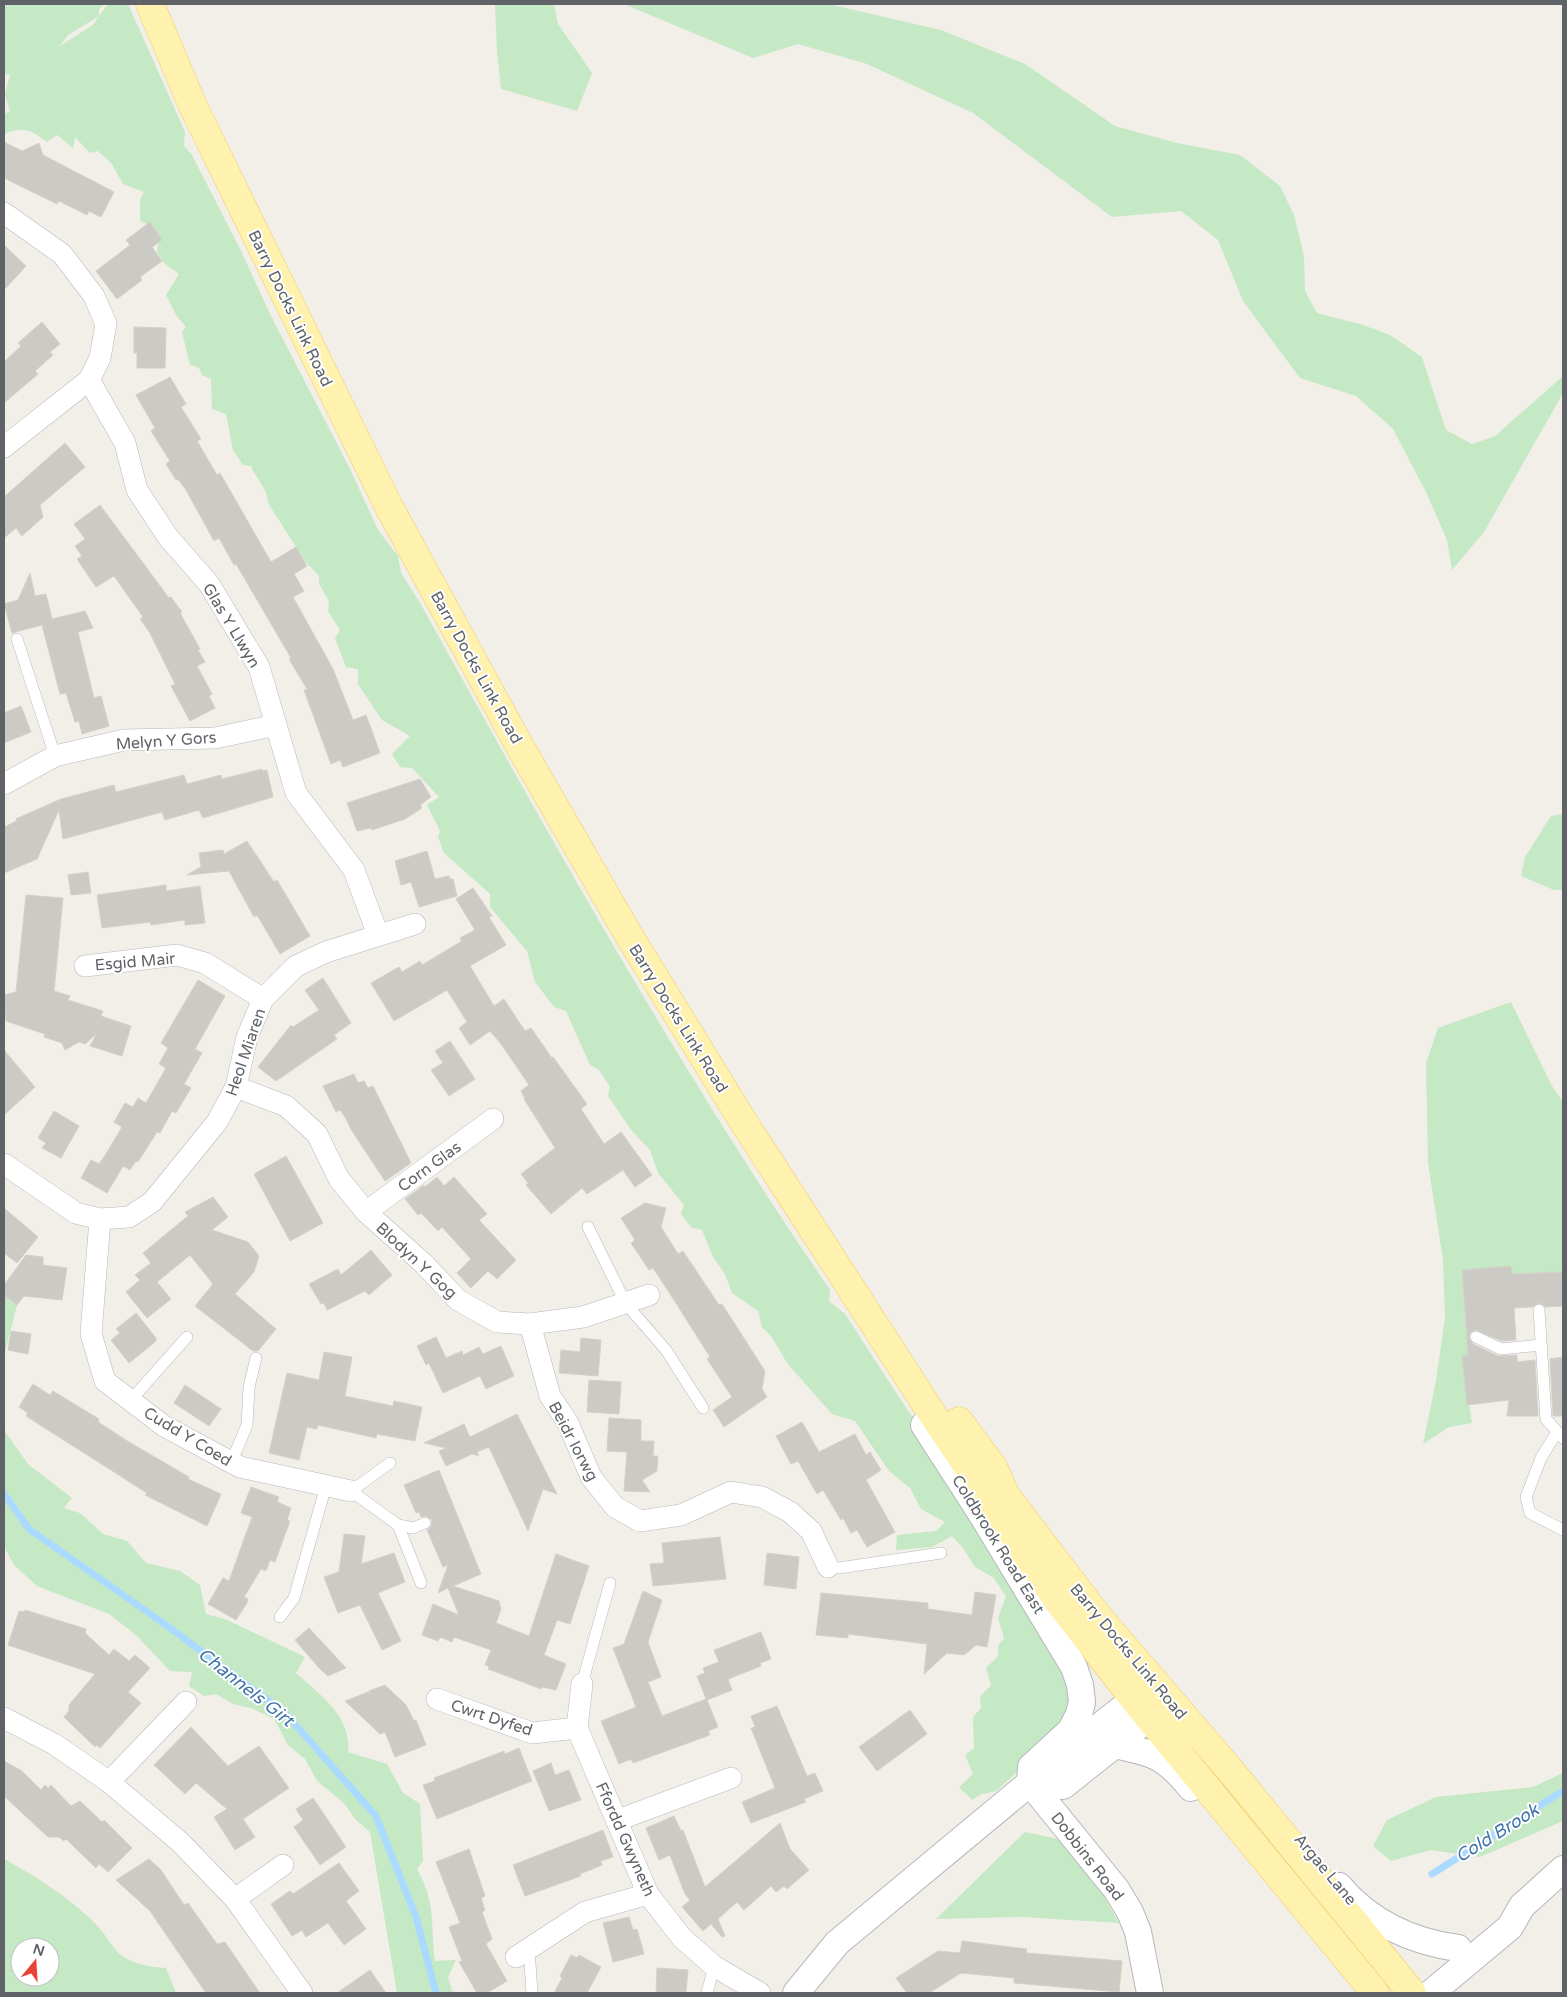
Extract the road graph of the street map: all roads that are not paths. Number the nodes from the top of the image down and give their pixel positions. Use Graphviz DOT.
graph roads {
  1 [pos="150,4"];
  2 [pos="4,213"];
  3 [pos="89,380"];
  4 [pos="4,447"];
  5 [pos="18,639"];
  6 [pos="276,725"];
  7 [pos="55,756"];
  8 [pos="4,784"];
  9 [pos="415,924"];
  10 [pos="378,935"];
  11 [pos="85,966"];
  12 [pos="263,998"];
  13 [pos="236,1087"];
  14 [pos="493,1119"];
  15 [pos="4,1164"];
  16 [pos="366,1212"];
  17 [pos="100,1219"];
  18 [pos="588,1227"];
  19 [pos="649,1295"];
  20 [pos="860,1300"];
  21 [pos="626,1304"];
  22 [pos="1539,1310"];
  23 [pos="530,1324"];
  24 [pos="187,1337"];
  25 [pos="1476,1337"];
  26 [pos="1541,1345"];
  27 [pos="256,1358"];
  28 [pos="130,1401"];
  29 [pos="703,1408"];
  30 [pos="1560,1435"];
  31 [pos="231,1463"];
  32 [pos="390,1463"];
  33 [pos="326,1486"];
  34 [pos="351,1491"];
  35 [pos="425,1523"];
  36 [pos="398,1525"];
  37 [pos="1563,1530"];
  38 [pos="940,1553"];
  39 [pos="828,1567"];
  40 [pos="420,1583"];
  41 [pos="610,1583"];
  42 [pos="280,1617"];
  43 [pos="582,1684"];
  44 [pos="437,1699"];
  45 [pos="1152,1700"];
  46 [pos="186,1702"];
  47 [pos="4,1718"];
  48 [pos="577,1728"];
  49 [pos="1114,1745"];
  50 [pos="732,1778"];
  51 [pos="1236,1779"];
  52 [pos="109,1782"];
  53 [pos="1030,1783"];
  54 [pos="618,1820"];
  55 [pos="283,1865"];
  56 [pos="1563,1869"];
  57 [pos="648,1894"];
  58 [pos="235,1899"];
  59 [pos="1522,1906"];
  60 [pos="1331,1941"];
  61 [pos="1458,1948"];
  62 [pos="523,1953"];
  63 [pos="714,1966"];
  64 [pos="1414,1992"];
  65 [pos="302,1993"];
  66 [pos="532,1993"];
  67 [pos="707,1993"];
  68 [pos="760,1993"];
  69 [pos="796,1993"];
  70 [pos="1150,1993"];
  71 [pos="1375,1993"];
  1 -- 20 [label="main road, Barry Docks Link Road"];
  2 -- 3 [label="street"];
  3 -- 4 [label="street"];
  3 -- 6 [label="street, Glas Y Llwyn"];
  5 -- 7 [label="lane"];
  6 -- 7 [label="street, Melyn Y Gors"];
  6 -- 10 [label="street, Glas Y Llwyn"];
  7 -- 8 [label="street, Melyn Y Gors"];
  9 -- 10 [label="street, Heol Miaren"];
  10 -- 12 [label="street, Heol Miaren"];
  11 -- 12 [label="street, Esgid Mair"];
  12 -- 13 [label="street, Heol Miaren"];
  13 -- 16 [label="street, Blodyn Y Gog"];
  13 -- 17 [label="street, Heol Miaren"];
  14 -- 16 [label="street, Corn Glas"];
  15 -- 17 [label="street, Heol Miaren"];
  16 -- 23 [label="street, Blodyn Y Gog"];
  17 -- 28 [label="street, Cudd Y Coed"];
  18 -- 21 [label="lane"];
  19 -- 21 [label="street, Blodyn Y Gog"];
  20 -- 45 [label="main road, Barry Docks Link Road"];
  20 -- 53 [label="street, Coldbrook Road East"];
  21 -- 23 [label="street, Blodyn Y Gog"];
  21 -- 29 [label="lane"];
  22 -- 26 [label="lane"];
  23 -- 39 [label="street, Beidr Iorwg"];
  24 -- 28 [label="lane"];
  25 -- 26 [label="lane"];
  26 -- 30 [label="lane"];
  27 -- 31 [label="lane"];
  28 -- 31 [label="street, Cudd Y Coed"];
  30 -- 37 [label="lane"];
  31 -- 33 [label="street, Cudd Y Coed"];
  32 -- 34 [label="lane"];
  33 -- 34 [label="street, Cudd Y Coed"];
  33 -- 42 [label="lane"];
  34 -- 36 [label="lane"];
  35 -- 36 [label="lane"];
  36 -- 40 [label="lane"];
  38 -- 39 [label="lane"];
  41 -- 43 [label="lane"];
  43 -- 48 [label="street"];
  44 -- 48 [label="street, Cwrt Dyfed"];
  45 -- 49 [label="street"];
  45 -- 51 [label="main road, Barry Docks Link Road"];
  45 -- 53 [label="street"];
  45 -- 60 [label="main road, Barry Docks Link Road"];
  46 -- 52 [label="street"];
  47 -- 52 [label="street"];
  48 -- 54 [label="street, Ffordd Gwyneth"];
  49 -- 53 [label="street"];
  49 -- 60 [label="street"];
  50 -- 54 [label="street"];
  51 -- 61 [label="street, Argae Lane"];
  51 -- 64 [label="main road, Barry Docks Link Road"];
  52 -- 58 [label="street"];
  53 -- 69 [label="street"];
  53 -- 70 [label="street, Dobbins Road"];
  54 -- 57 [label="street, Ffordd Gwyneth"];
  55 -- 58 [label="street"];
  56 -- 59 [label="street"];
  57 -- 62 [label="street"];
  57 -- 63 [label="street, Ffordd Gwyneth"];
  58 -- 65 [label="street"];
  59 -- 61 [label="street"];
  59 -- 64 [label="street"];
  60 -- 71 [label="main road, Barry Docks Link Road"];
  61 -- 64 [label="street"];
  62 -- 66 [label="lane"];
  63 -- 67 [label="lane"];
  63 -- 68 [label="street, Ffordd Gwyneth"];
}
